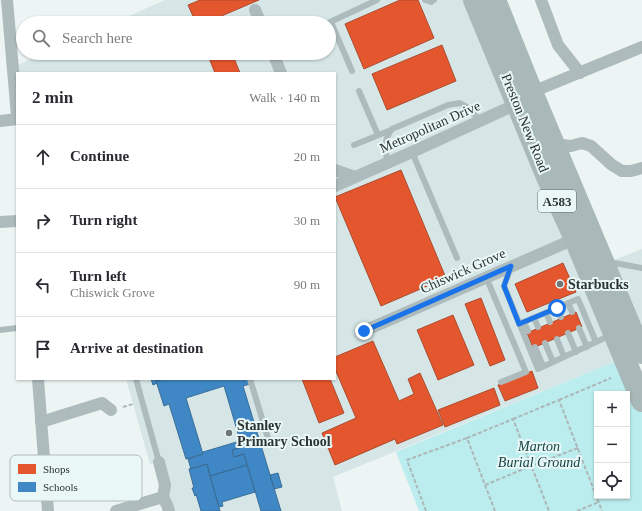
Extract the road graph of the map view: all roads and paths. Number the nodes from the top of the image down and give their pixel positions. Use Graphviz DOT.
graph roads {
  1 [pos="7,0"];
  2 [pos="377,0"];
  3 [pos="426,0"];
  4 [pos="434,0"];
  5 [pos="474,0"];
  6 [pos="495,0"];
  7 [pos="541,0"];
  8 [pos="255,10"];
  9 [pos="258,16"];
  10 [pos="336,19"];
  11 [pos="336,35"];
  12 [pos="642,47"];
  13 [pos="276,60"];
  14 [pos="352,71"];
  15 [pos="281,72"];
  16 [pos="580,73"];
  17 [pos="359,91"];
  18 [pos="525,98"];
  19 [pos="16,104"];
  20 [pos="16,119"];
  21 [pos="0,121"];
  22 [pos="481,121"];
  23 [pos="392,129"];
  24 [pos="378,135"];
  25 [pos="354,144"];
  26 [pos="412,152"];
  27 [pos="553,156"];
  28 [pos="387,163"];
  29 [pos="642,168"];
  30 [pos="336,170"];
  31 [pos="355,177"];
  32 [pos="336,186"];
  33 [pos="16,221"];
  34 [pos="0,222"];
  35 [pos="583,236"];
  36 [pos="457,258"];
  37 [pos="603,261"];
  38 [pos="511,266"];
  39 [pos="642,268"];
  40 [pos="486,277"];
  41 [pos="568,303"];
  42 [pos="557,308"];
  43 [pos="572,312"];
  44 [pos="546,313"];
  45 [pos="561,317"];
  46 [pos="534,318"];
  47 [pos="550,322"];
  48 [pos="522,323"];
  49 [pos="538,327"];
  50 [pos="16,328"];
  51 [pos="579,328"];
  52 [pos="0,330"];
  53 [pos="364,331"];
  54 [pos="528,331"];
  55 [pos="568,333"];
  56 [pos="557,339"];
  57 [pos="615,339"];
  58 [pos="545,343"];
  59 [pos="535,347"];
  60 [pos="587,347"];
  61 [pos="576,352"];
  62 [pos="642,353"];
  63 [pos="564,357"];
  64 [pos="553,362"];
  65 [pos="543,366"];
  66 [pos="611,378"];
  67 [pos="38,380"];
  68 [pos="136,380"];
  69 [pos="250,380"];
  70 [pos="501,382"];
  71 [pos="559,400"];
  72 [pos="642,401"];
  73 [pos="106,402"];
  74 [pos="133,404"];
  75 [pos="513,419"];
  76 [pos="41,422"];
  77 [pos="268,438"];
  78 [pos="467,438"];
  79 [pos="578,448"];
  80 [pos="44,455"];
  81 [pos="160,462"];
  82 [pos="531,466"];
  83 [pos="485,486"];
  84 [pos="163,498"];
  85 [pos="47,501"];
  86 [pos="599,502"];
  87 [pos="48,511"];
  88 [pos="116,511"];
  89 [pos="169,511"];
  90 [pos="426,511"];
  91 [pos="495,511"];
  92 [pos="549,511"];
  93 [pos="577,511"];
  94 [pos="602,511"];
  1 -- 19 [label="street"];
  2 -- 10 [label="lane"];
  3 -- 4 [label="lane"];
  5 -- 18 [label="highway, Preston New Road / A583"];
  6 -- 18 [label="highway, Preston New Road / A583"];
  7 -- 16 [label="street"];
  8 -- 9 [label="street"];
  11 -- 14 [label="lane"];
  12 -- 16 [label="street, Metropolitan Drive"];
  13 -- 15 [label="street"];
  16 -- 18 [label="street, Metropolitan Drive"];
  17 -- 24 [label="lane"];
  18 -- 22 [label="street, Metropolitan Drive"];
  18 -- 27 [label="highway, Preston New Road / A583"];
  20 -- 21 [label="street"];
  22 -- 23 [label="lane"];
  22 -- 26 [label="street, Metropolitan Drive"];
  23 -- 24 [label="lane"];
  23 -- 28 [label="lane"];
  24 -- 25 [label="lane"];
  26 -- 28 [label="street, Metropolitan Drive"];
  26 -- 36 [label="lane"];
  27 -- 29 [label="street"];
  27 -- 35 [label="highway, Preston New Road / A583"];
  28 -- 31 [label="street, Metropolitan Drive"];
  30 -- 31 [label="street"];
  31 -- 32 [label="street, Metropolitan Drive"];
  33 -- 34 [label="street"];
  35 -- 37 [label="highway, Preston New Road / A583"];
  35 -- 38 [label="street, Chiswick Grove"];
  35 -- 57 [label="highway, Preston New Road / A583"];
  37 -- 39 [label="lane"];
  37 -- 57 [label="highway, Preston New Road / A583"];
  38 -- 40 [label="street, Chiswick Grove"];
  38 -- 48 [label="lane"];
  40 -- 53 [label="street, Chiswick Grove"];
  40 -- 70 [label="lane"];
  41 -- 42 [label="lane"];
  41 -- 43 [label="lane"];
  41 -- 57 [label="lane"];
  42 -- 44 [label="lane"];
  42 -- 45 [label="lane"];
  44 -- 46 [label="lane"];
  44 -- 47 [label="lane"];
  46 -- 48 [label="lane"];
  46 -- 49 [label="lane"];
  48 -- 54 [label="lane"];
  48 -- 65 [label="lane"];
  50 -- 52 [label="lane"];
  51 -- 60 [label="lane"];
  55 -- 61 [label="lane"];
  56 -- 63 [label="lane"];
  57 -- 60 [label="lane"];
  57 -- 62 [label="highway, Preston New Road / A583"];
  57 -- 72 [label="highway, Preston New Road / A583"];
  58 -- 64 [label="lane"];
  59 -- 65 [label="lane"];
  60 -- 61 [label="lane"];
  61 -- 63 [label="lane"];
  63 -- 64 [label="lane"];
  64 -- 65 [label="lane"];
  66 -- 71 [label="path"];
  67 -- 76 [label="street"];
  68 -- 81 [label="lane"];
  69 -- 77 [label="lane"];
  71 -- 75 [label="path"];
  71 -- 79 [label="path"];
  73 -- 74 [label="path"];
  73 -- 76 [label="street"];
  75 -- 78 [label="path"];
  75 -- 82 [label="path"];
  76 -- 80 [label="street"];
  78 -- 83 [label="path"];
  78 -- 90 [label="path"];
  79 -- 82 [label="path"];
  79 -- 86 [label="path"];
  81 -- 84 [label="street"];
  82 -- 83 [label="path"];
  82 -- 92 [label="path"];
  83 -- 91 [label="path"];
  84 -- 88 [label="street"];
  84 -- 89 [label="street"];
  85 -- 87 [label="street"];
  86 -- 93 [label="path"];
  86 -- 94 [label="path"];
}
